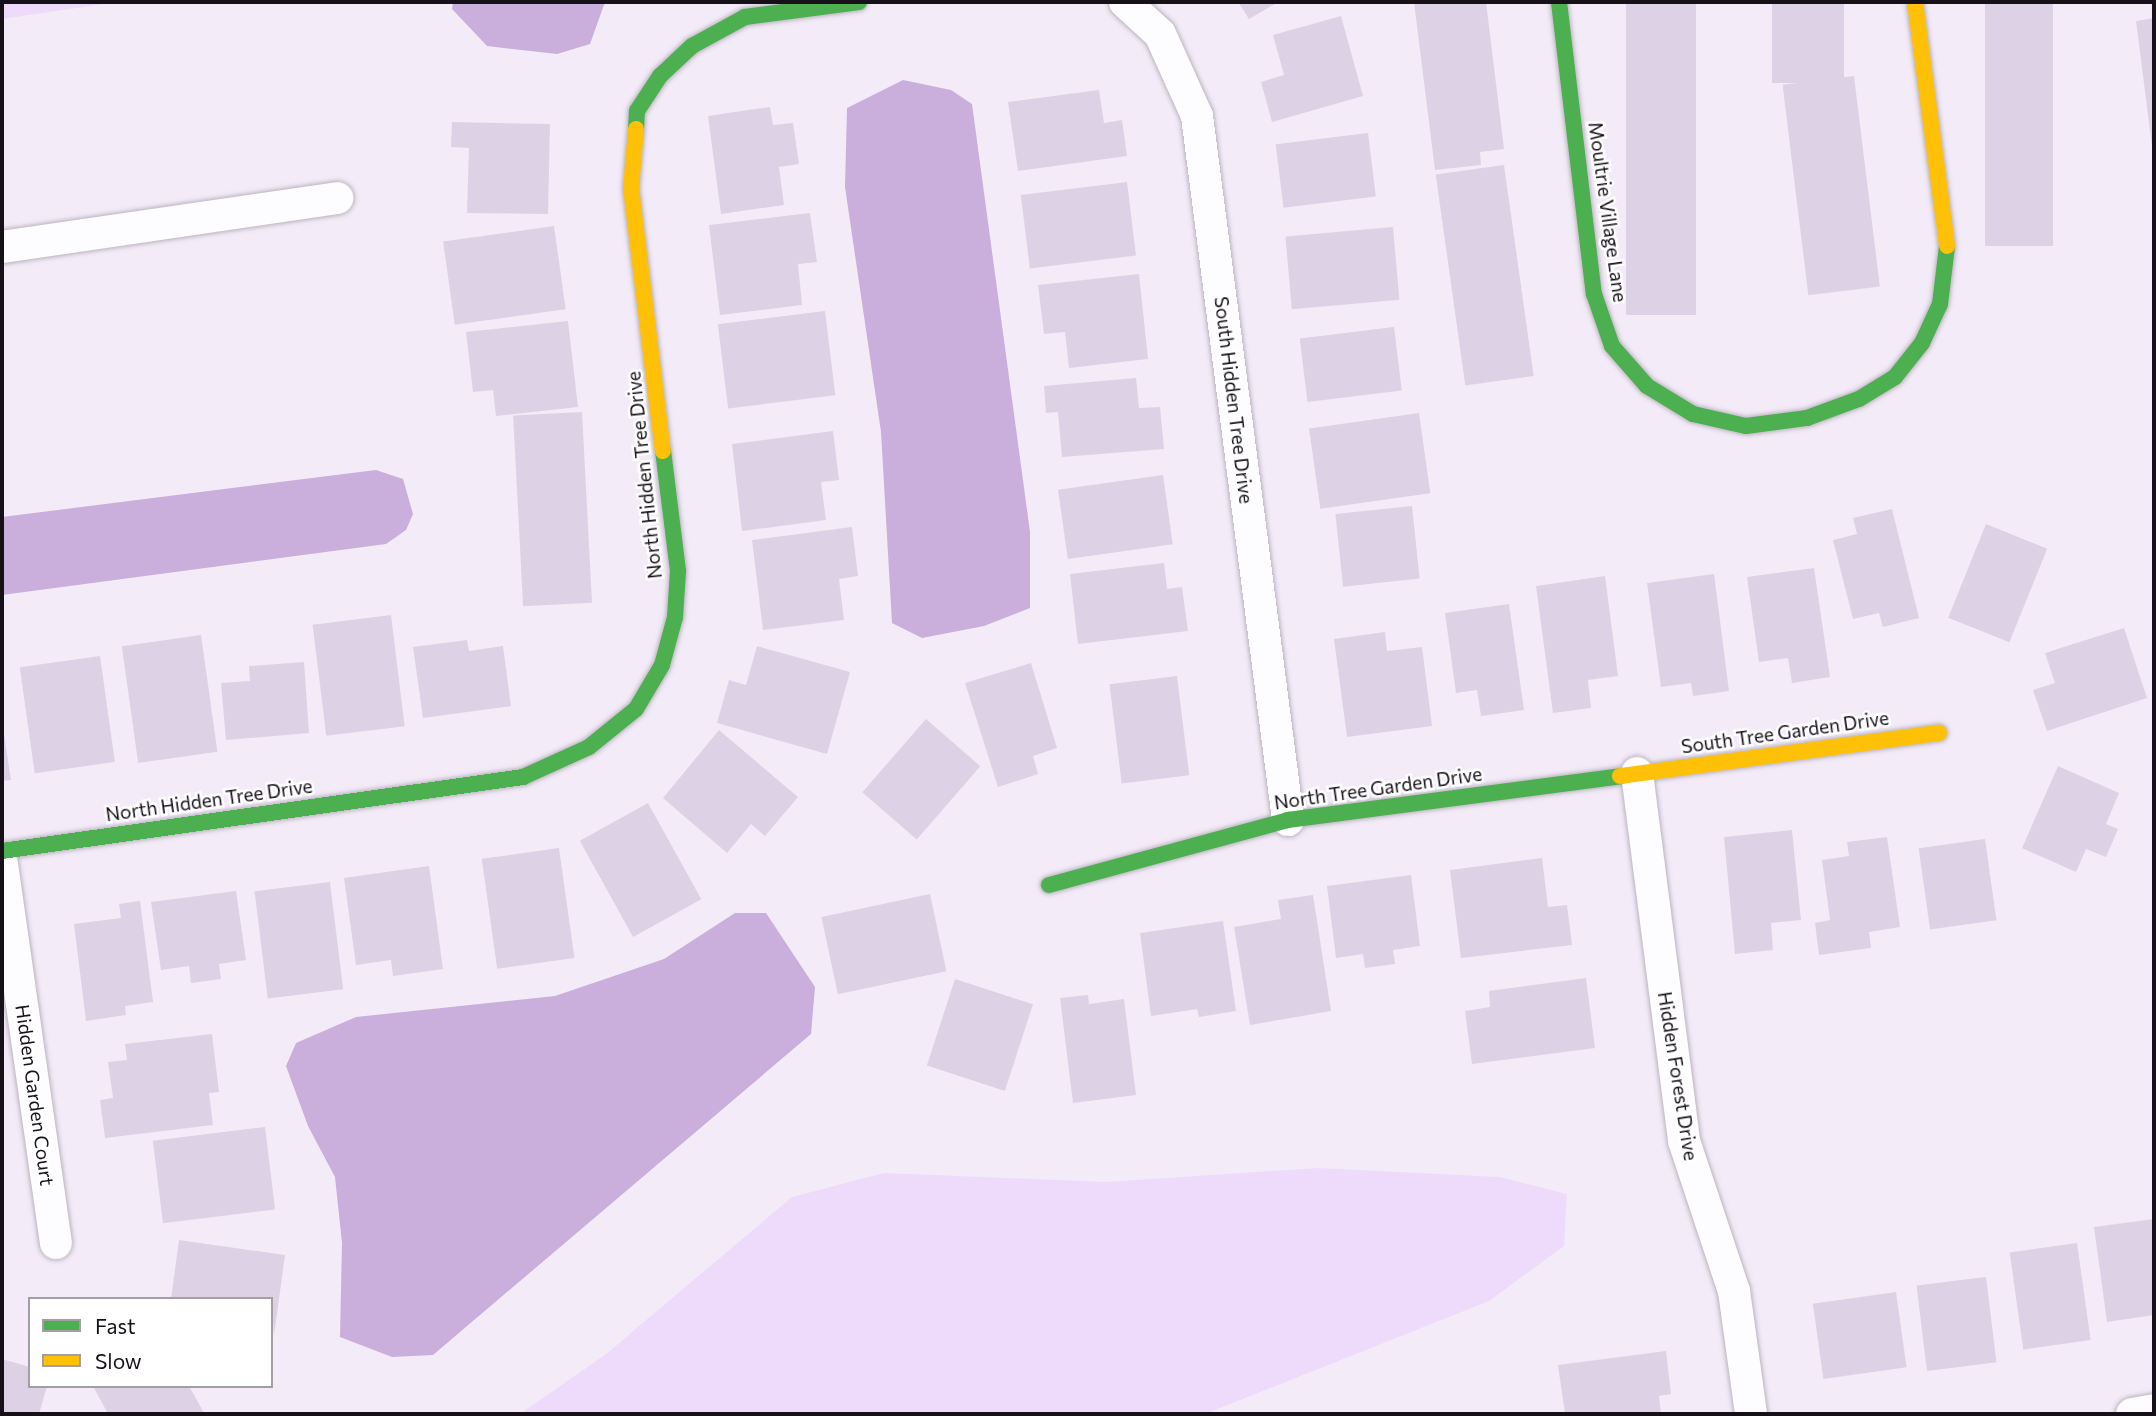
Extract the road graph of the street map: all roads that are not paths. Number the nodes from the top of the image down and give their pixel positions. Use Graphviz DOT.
graph roads {
  1 [pos="850,2"];
  2 [pos="1125,2"];
  3 [pos="1559,2"];
  4 [pos="1915,2"];
  5 [pos="337,198"];
  6 [pos="2,247"];
  7 [pos="1938,733"];
  8 [pos="1637,773"];
  9 [pos="1288,820"];
  10 [pos="2,851"];
  11 [pos="2,864"];
  12 [pos="1049,885"];
  13 [pos="56,1243"];
  14 [pos="2154,1410"];
  15 [pos="1751,1414"];
  16 [pos="2132,1414"];
  1 -- 10 [label="street, North Hidden Tree Drive"];
  2 -- 9 [label="street, South Hidden Tree Drive"];
  3 -- 4 [label="street, Moultrie Village Lane"];
  5 -- 6 [label="street"];
  7 -- 8 [label="street, South Tree Garden Drive"];
  8 -- 9 [label="street, North Tree Garden Drive"];
  8 -- 15 [label="street, Hidden Forest Drive"];
  9 -- 12 [label="street, North Tree Garden Drive"];
  11 -- 13 [label="street, Hidden Garden Court"];
  14 -- 16 [label="street"];
}
